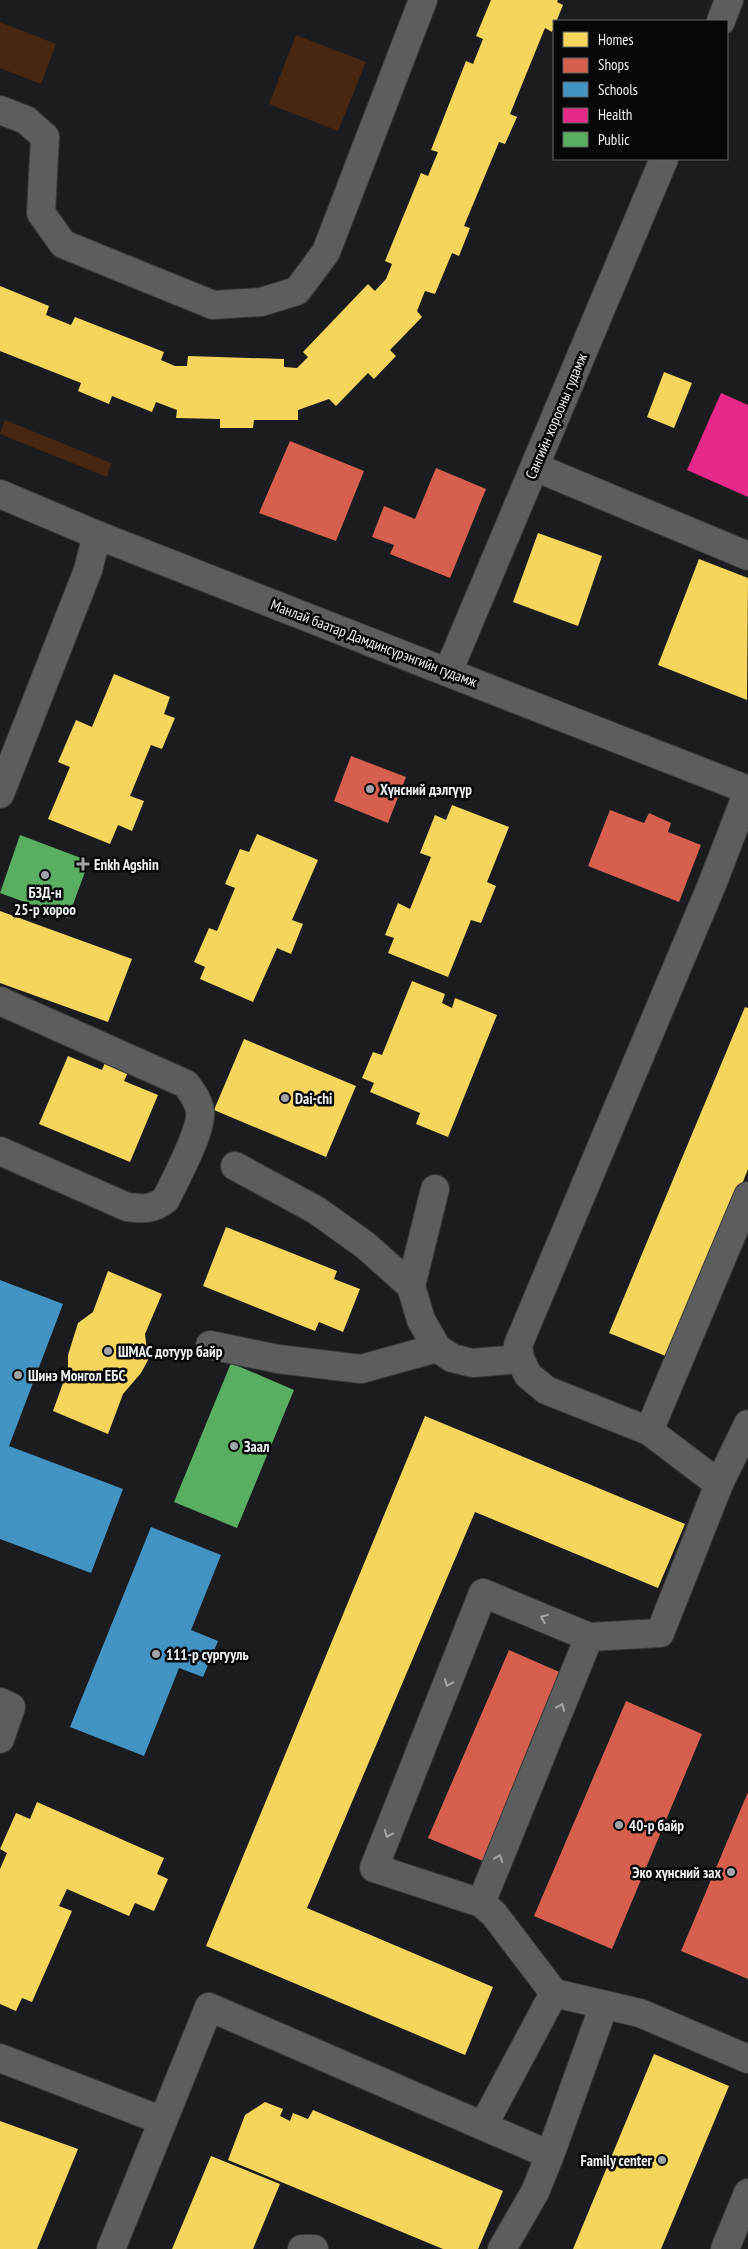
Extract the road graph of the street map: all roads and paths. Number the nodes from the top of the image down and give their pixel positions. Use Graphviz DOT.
graph roads {
  1 [pos="423,0"];
  2 [pos="729,0"];
  3 [pos="721,20"];
  4 [pos="0,110"];
  5 [pos="664,160"];
  6 [pos="534,467"];
  7 [pos="0,494"];
  8 [pos="97,534"];
  9 [pos="748,556"];
  10 [pos="448,672"];
  11 [pos="748,791"];
  12 [pos="0,794"];
  13 [pos="0,1001"];
  14 [pos="0,1151"];
  15 [pos="235,1166"];
  16 [pos="435,1189"];
  17 [pos="748,1196"];
  18 [pos="410,1286"];
  19 [pos="210,1345"];
  20 [pos="437,1348"];
  21 [pos="520,1359"];
  22 [pos="748,1424"];
  23 [pos="649,1431"];
  24 [pos="719,1484"];
  25 [pos="589,1637"];
  26 [pos="5,1705"];
  27 [pos="0,1739"];
  28 [pos="481,1903"];
  29 [pos="554,1992"];
  30 [pos="604,2005"];
  31 [pos="0,2058"];
  32 [pos="748,2059"];
  33 [pos="164,2121"];
  34 [pos="483,2126"];
  35 [pos="550,2155"];
  36 [pos="748,2192"];
  37 [pos="111,2249"];
  38 [pos="302,2249"];
  39 [pos="314,2249"];
  40 [pos="502,2249"];
  41 [pos="725,2249"];
  1 -- 4 [label="street"];
  2 -- 3 [label="street"];
  5 -- 6 [label="street, Сангийн хорооны гудамж"];
  6 -- 9 [label="street"];
  6 -- 10 [label="street, Сангийн хорооны гудамж"];
  7 -- 8 [label="street, Манлай баатар Дамдинсүрэнгийн гудамж"];
  8 -- 10 [label="street, Манлай баатар Дамдинсүрэнгийн гудамж"];
  8 -- 12 [label="street"];
  10 -- 11 [label="street, Манлай баатар Дамдинсүрэнгийн гудамж"];
  11 -- 21 [label="street"];
  13 -- 14 [label="street"];
  15 -- 18 [label="street"];
  16 -- 18 [label="street"];
  17 -- 23 [label="street"];
  18 -- 20 [label="street"];
  19 -- 20 [label="street"];
  20 -- 21 [label="street"];
  21 -- 23 [label="street"];
  22 -- 24 [label="street"];
  23 -- 24 [label="street"];
  24 -- 25 [label="street"];
  28 -- 25 [label="street, one-way"];
  25 -- 28 [label="street, one-way"];
  26 -- 27 [label="street"];
  28 -- 29 [label="street"];
  29 -- 30 [label="street"];
  29 -- 34 [label="street"];
  30 -- 32 [label="street"];
  30 -- 35 [label="street"];
  31 -- 33 [label="street"];
  33 -- 34 [label="street"];
  33 -- 37 [label="street"];
  34 -- 35 [label="street"];
  35 -- 40 [label="street"];
  36 -- 41 [label="street"];
  38 -- 39 [label="street"];
}
